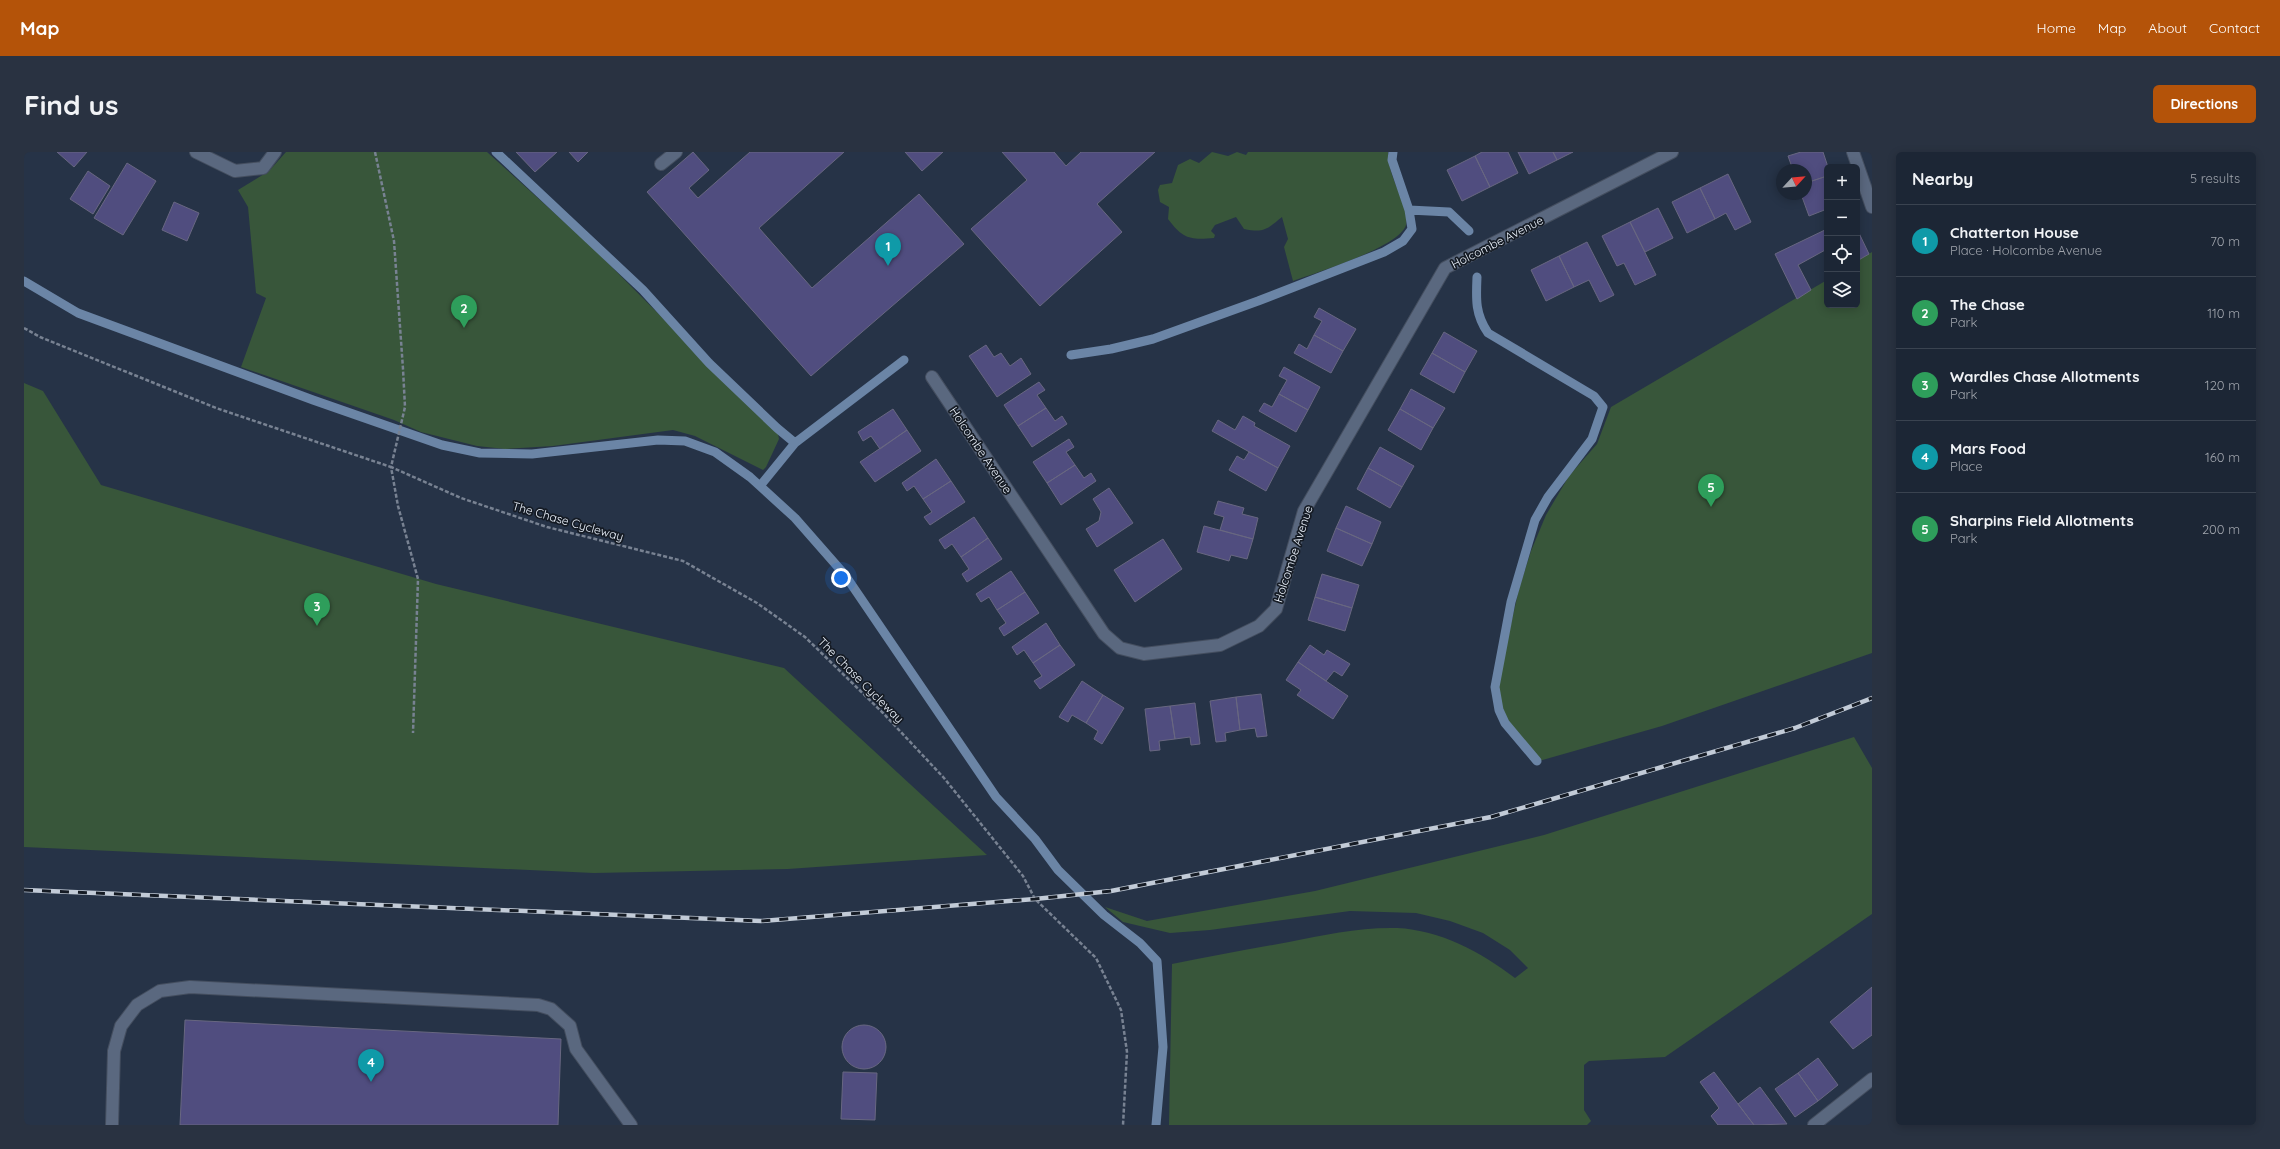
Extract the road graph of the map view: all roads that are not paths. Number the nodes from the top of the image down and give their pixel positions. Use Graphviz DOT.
graph roads {
  1 [pos="196,152"];
  2 [pos="274,152"];
  3 [pos="676,152"];
  4 [pos="1672,152"];
  5 [pos="1853,152"];
  6 [pos="660,164"];
  7 [pos="1872,207"];
  8 [pos="932,376"];
  9 [pos="1872,1079"];
  10 [pos="112,1125"];
  11 [pos="631,1125"];
  12 [pos="1814,1125"];
  1 -- 2 [label="street"];
  3 -- 6 [label="street"];
  4 -- 8 [label="street, Holcombe Avenue"];
  5 -- 7 [label="street"];
  9 -- 12 [label="street"];
  10 -- 11 [label="street"];
}
